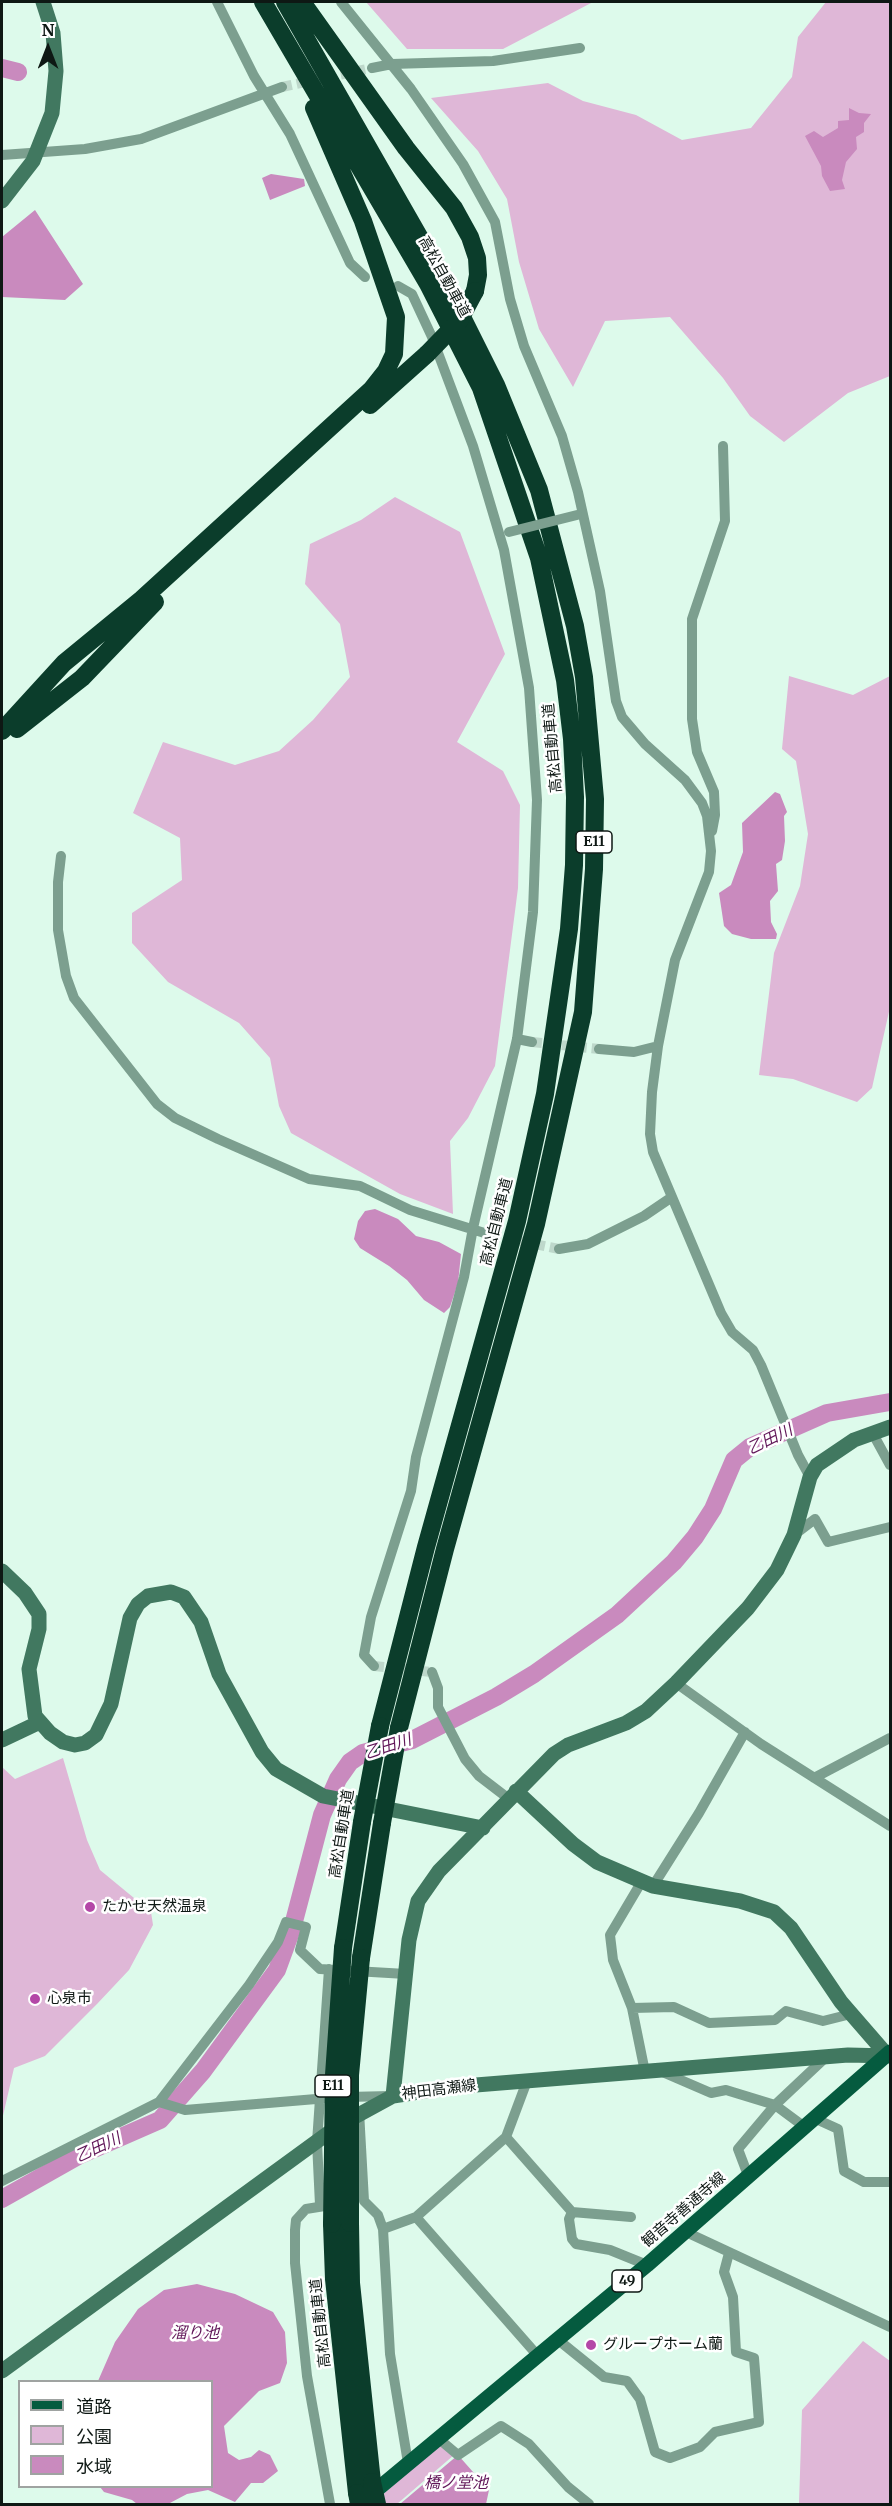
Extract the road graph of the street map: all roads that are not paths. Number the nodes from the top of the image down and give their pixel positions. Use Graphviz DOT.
graph roads {
  1 [pos="43,2"];
  2 [pos="217,2"];
  3 [pos="263,2"];
  4 [pos="285,2"];
  5 [pos="302,2"];
  6 [pos="341,2"];
  7 [pos="288,45"];
  8 [pos="580,48"];
  9 [pos="392,64"];
  10 [pos="372,68"];
  11 [pos="282,87"];
  12 [pos="264,94"];
  13 [pos="37,152"];
  14 [pos="2,155"];
  15 [pos="2,201"];
  16 [pos="365,277"];
  17 [pos="398,286"];
  18 [pos="723,446"];
  19 [pos="579,514"];
  20 [pos="504,534"];
  21 [pos="2,731"];
  22 [pos="2,742"];
  23 [pos="710,837"];
  24 [pos="61,856"];
  25 [pos="517,1039"];
  26 [pos="532,1042"];
  27 [pos="658,1046"];
  28 [pos="599,1049"];
  29 [pos="672,1197"];
  30 [pos="473,1228"];
  31 [pos="491,1235"];
  32 [pos="559,1249"];
  33 [pos="891,1427"];
  34 [pos="872,1432"];
  35 [pos="891,1465"];
  36 [pos="810,1477"];
  37 [pos="891,1527"];
  38 [pos="794,1534"];
  39 [pos="2,1571"];
  40 [pos="374,1666"];
  41 [pos="432,1672"];
  42 [pos="676,1683"];
  43 [pos="40,1722"];
  44 [pos="745,1732"];
  45 [pos="891,1738"];
  46 [pos="2,1740"];
  47 [pos="814,1778"];
  48 [pos="512,1795"];
  49 [pos="891,1826"];
  50 [pos="483,1828"];
  51 [pos="647,1884"];
  52 [pos="329,1969"];
  53 [pos="406,1974"];
  54 [pos="632,2008"];
  55 [pos="851,2014"];
  56 [pos="889,2054"];
  57 [pos="826,2057"];
  58 [pos="652,2071"];
  59 [pos="526,2081"];
  60 [pos="357,2096"];
  61 [pos="393,2096"];
  62 [pos="321,2099"];
  63 [pos="159,2102"];
  64 [pos="775,2105"];
  65 [pos="359,2113"];
  66 [pos="811,2123"];
  67 [pos="506,2137"];
  68 [pos="317,2142"];
  69 [pos="749,2178"];
  70 [pos="2,2181"];
  71 [pos="891,2182"];
  72 [pos="364,2201"];
  73 [pos="320,2205"];
  74 [pos="572,2212"];
  75 [pos="416,2217"];
  76 [pos="631,2217"];
  77 [pos="341,2223"];
  78 [pos="383,2229"];
  79 [pos="686,2232"];
  80 [pos="729,2253"];
  81 [pos="647,2265"];
  82 [pos="891,2327"];
  83 [pos="557,2339"];
  84 [pos="538,2356"];
  85 [pos="2,2371"];
  86 [pos="439,2439"];
  87 [pos="410,2461"];
  88 [pos="358,2501"];
  89 [pos="330,2505"];
  90 [pos="376,2505"];
  91 [pos="589,2505"];
  1 -- 13 [label="street"];
  2 -- 12 [label="street"];
  3 -- 7 [label="highway, 高松自動車道 / E11"];
  4 -- 77 [label="highway, 高松自動車道 / E11, bridge"];
  5 -- 22 [label="highway, bridge"];
  6 -- 9 [label="street"];
  7 -- 21 [label="highway"];
  7 -- 77 [label="highway, 高松自動車道 / E11, bridge"];
  8 -- 9 [label="street"];
  9 -- 10 [label="street"];
  9 -- 19 [label="street"];
  11 -- 12 [label="street"];
  12 -- 13 [label="street"];
  12 -- 16 [label="street"];
  13 -- 14 [label="street"];
  13 -- 15 [label="street"];
  17 -- 20 [label="street"];
  18 -- 23 [label="street"];
  19 -- 20 [label="street, bridge"];
  19 -- 23 [label="street"];
  20 -- 25 [label="street"];
  23 -- 27 [label="street"];
  24 -- 30 [label="street"];
  25 -- 26 [label="street"];
  25 -- 30 [label="street"];
  27 -- 28 [label="street"];
  27 -- 29 [label="street"];
  29 -- 32 [label="street"];
  29 -- 36 [label="street"];
  30 -- 31 [label="street"];
  30 -- 40 [label="street"];
  33 -- 34 [label="street"];
  34 -- 35 [label="street"];
  34 -- 36 [label="street"];
  36 -- 38 [label="street"];
  37 -- 38 [label="street"];
  38 -- 42 [label="street"];
  39 -- 43 [label="street"];
  41 -- 48 [label="street"];
  42 -- 44 [label="street"];
  42 -- 48 [label="street"];
  43 -- 46 [label="street"];
  43 -- 50 [label="street"];
  44 -- 47 [label="street"];
  44 -- 51 [label="street"];
  45 -- 47 [label="street"];
  47 -- 49 [label="street"];
  48 -- 50 [label="street"];
  48 -- 51 [label="street"];
  50 -- 53 [label="street"];
  51 -- 54 [label="street"];
  51 -- 55 [label="street"];
  52 -- 53 [label="street"];
  52 -- 62 [label="street"];
  52 -- 63 [label="street"];
  53 -- 61 [label="street"];
  54 -- 55 [label="street"];
  54 -- 58 [label="street"];
  55 -- 56 [label="street"];
  56 -- 57 [label="street, 神田高瀬線"];
  56 -- 66 [label="main road, 観音寺善通寺線 / 49"];
  57 -- 58 [label="street, 神田高瀬線"];
  57 -- 64 [label="street"];
  58 -- 59 [label="street, 神田高瀬線"];
  58 -- 64 [label="street"];
  59 -- 61 [label="street, 神田高瀬線"];
  59 -- 67 [label="street"];
  60 -- 61 [label="street"];
  60 -- 62 [label="street"];
  60 -- 65 [label="street"];
  61 -- 65 [label="street, 神田高瀬線"];
  62 -- 63 [label="street"];
  62 -- 68 [label="street"];
  63 -- 70 [label="street"];
  64 -- 66 [label="street"];
  64 -- 69 [label="street"];
  65 -- 68 [label="street, 神田高瀬線"];
  65 -- 72 [label="street"];
  66 -- 69 [label="main road, 観音寺善通寺線 / 49"];
  66 -- 71 [label="street"];
  67 -- 74 [label="street"];
  67 -- 75 [label="street"];
  68 -- 73 [label="street"];
  68 -- 85 [label="street, 神田高瀬線"];
  69 -- 79 [label="main road, 観音寺善通寺線 / 49"];
  72 -- 73 [label="street"];
  72 -- 78 [label="street"];
  73 -- 89 [label="street"];
  74 -- 76 [label="street"];
  74 -- 81 [label="street"];
  75 -- 78 [label="street"];
  75 -- 84 [label="street"];
  77 -- 88 [label="highway, 高松自動車道 / E11"];
  77 -- 90 [label="highway, 高松自動車道 / E11, bridge"];
  78 -- 87 [label="street"];
  79 -- 80 [label="street"];
  79 -- 81 [label="main road, 観音寺善通寺線 / 49"];
  80 -- 82 [label="street"];
  80 -- 83 [label="street"];
  81 -- 83 [label="main road, 観音寺善通寺線 / 49"];
  83 -- 84 [label="main road, 観音寺善通寺線 / 49"];
  84 -- 86 [label="main road, 観音寺善通寺線 / 49"];
  86 -- 87 [label="main road, 観音寺善通寺線 / 49"];
  86 -- 91 [label="street"];
  87 -- 88 [label="main road, 観音寺善通寺線 / 49"];
}
